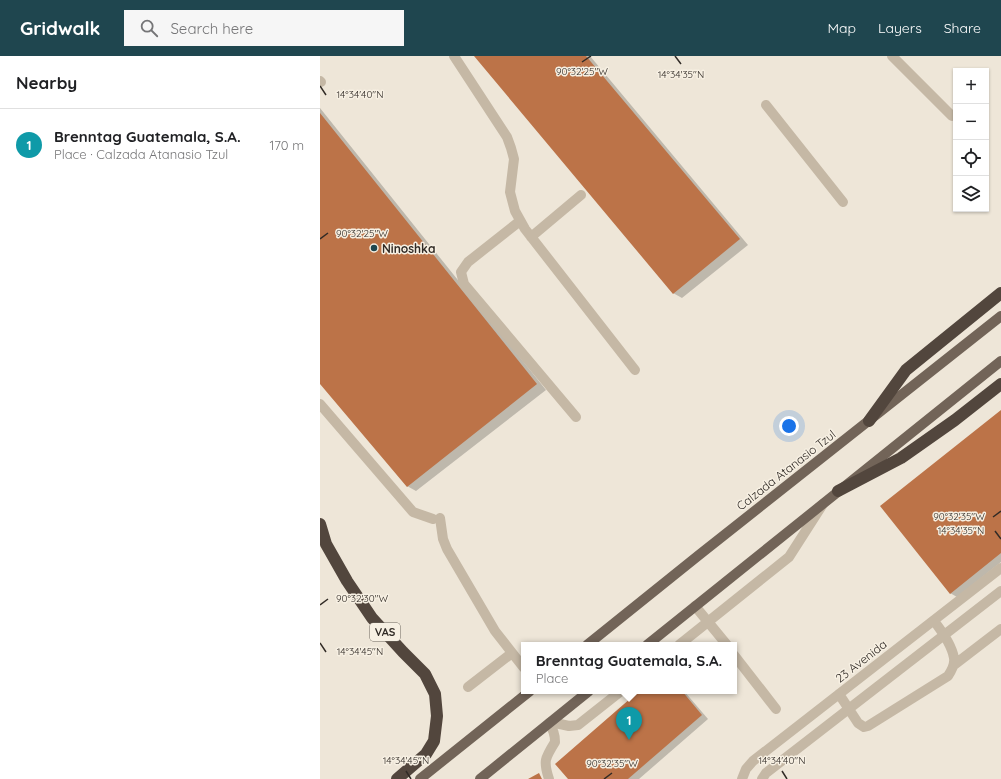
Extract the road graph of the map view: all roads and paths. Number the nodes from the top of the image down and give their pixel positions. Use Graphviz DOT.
graph roads {
  1 [pos="454,56"];
  2 [pos="892,56"];
  3 [pos="766,105"];
  4 [pos="952,116"];
  5 [pos="581,195"];
  6 [pos="843,202"];
  7 [pos="520,221"];
  8 [pos="531,237"];
  9 [pos="1001,293"];
  10 [pos="1001,316"];
  11 [pos="1001,361"];
  12 [pos="635,370"];
  13 [pos="1001,384"];
  14 [pos="320,404"];
  15 [pos="576,417"];
  16 [pos="868,421"];
  17 [pos="838,491"];
  18 [pos="826,501"];
  19 [pos="320,524"];
  20 [pos="1001,568"];
  21 [pos="991,576"];
  22 [pos="1001,590"];
  23 [pos="695,606"];
  24 [pos="934,620"];
  25 [pos="708,622"];
  26 [pos="1001,629"];
  27 [pos="944,635"];
  28 [pos="591,642"];
  29 [pos="651,642"];
  30 [pos="683,642"];
  31 [pos="725,642"];
  32 [pos="512,653"];
  33 [pos="737,659"];
  34 [pos="521,664"];
  35 [pos="954,665"];
  36 [pos="468,687"];
  37 [pos="526,694"];
  38 [pos="585,694"];
  39 [pos="617,694"];
  40 [pos="839,694"];
  41 [pos="776,709"];
  42 [pos="849,709"];
  43 [pos="550,723"];
  44 [pos="398,779"];
  45 [pos="420,779"];
  46 [pos="480,779"];
  47 [pos="549,779"];
  48 [pos="742,779"];
  49 [pos="762,779"];
  1 -- 7 [label="street"];
  2 -- 4 [label="street"];
  3 -- 6 [label="street"];
  5 -- 8 [label="street"];
  7 -- 8 [label="street"];
  7 -- 15 [label="street"];
  8 -- 12 [label="street"];
  9 -- 16 [label="highway"];
  10 -- 16 [label="main road, Calzada Atanasio Tzul"];
  11 -- 17 [label="main road"];
  13 -- 17 [label="highway"];
  14 -- 32 [label="street"];
  16 -- 28 [label="main road, Calzada Atanasio Tzul"];
  17 -- 18 [label="main road"];
  18 -- 23 [label="main road"];
  18 -- 25 [label="street"];
  19 -- 44 [label="highway, VAS"];
  20 -- 21 [label="street, 23 Avenida"];
  21 -- 22 [label="street"];
  21 -- 24 [label="street, 23 Avenida"];
  22 -- 27 [label="street"];
  23 -- 25 [label="street"];
  23 -- 29 [label="main road"];
  24 -- 27 [label="street"];
  24 -- 40 [label="street, 23 Avenida"];
  25 -- 30 [label="street"];
  25 -- 31 [label="street"];
  26 -- 35 [label="street"];
  27 -- 35 [label="street"];
  27 -- 42 [label="street"];
  32 -- 34 [label="street"];
  32 -- 36 [label="street"];
  33 -- 41 [label="street"];
  35 -- 42 [label="street"];
  37 -- 45 [label="main road"];
  38 -- 43 [label="main road"];
  39 -- 43 [label="street"];
  40 -- 42 [label="street"];
  40 -- 48 [label="street, 23 Avenida"];
  42 -- 49 [label="street"];
  43 -- 46 [label="main road"];
  43 -- 47 [label="street"];
}
